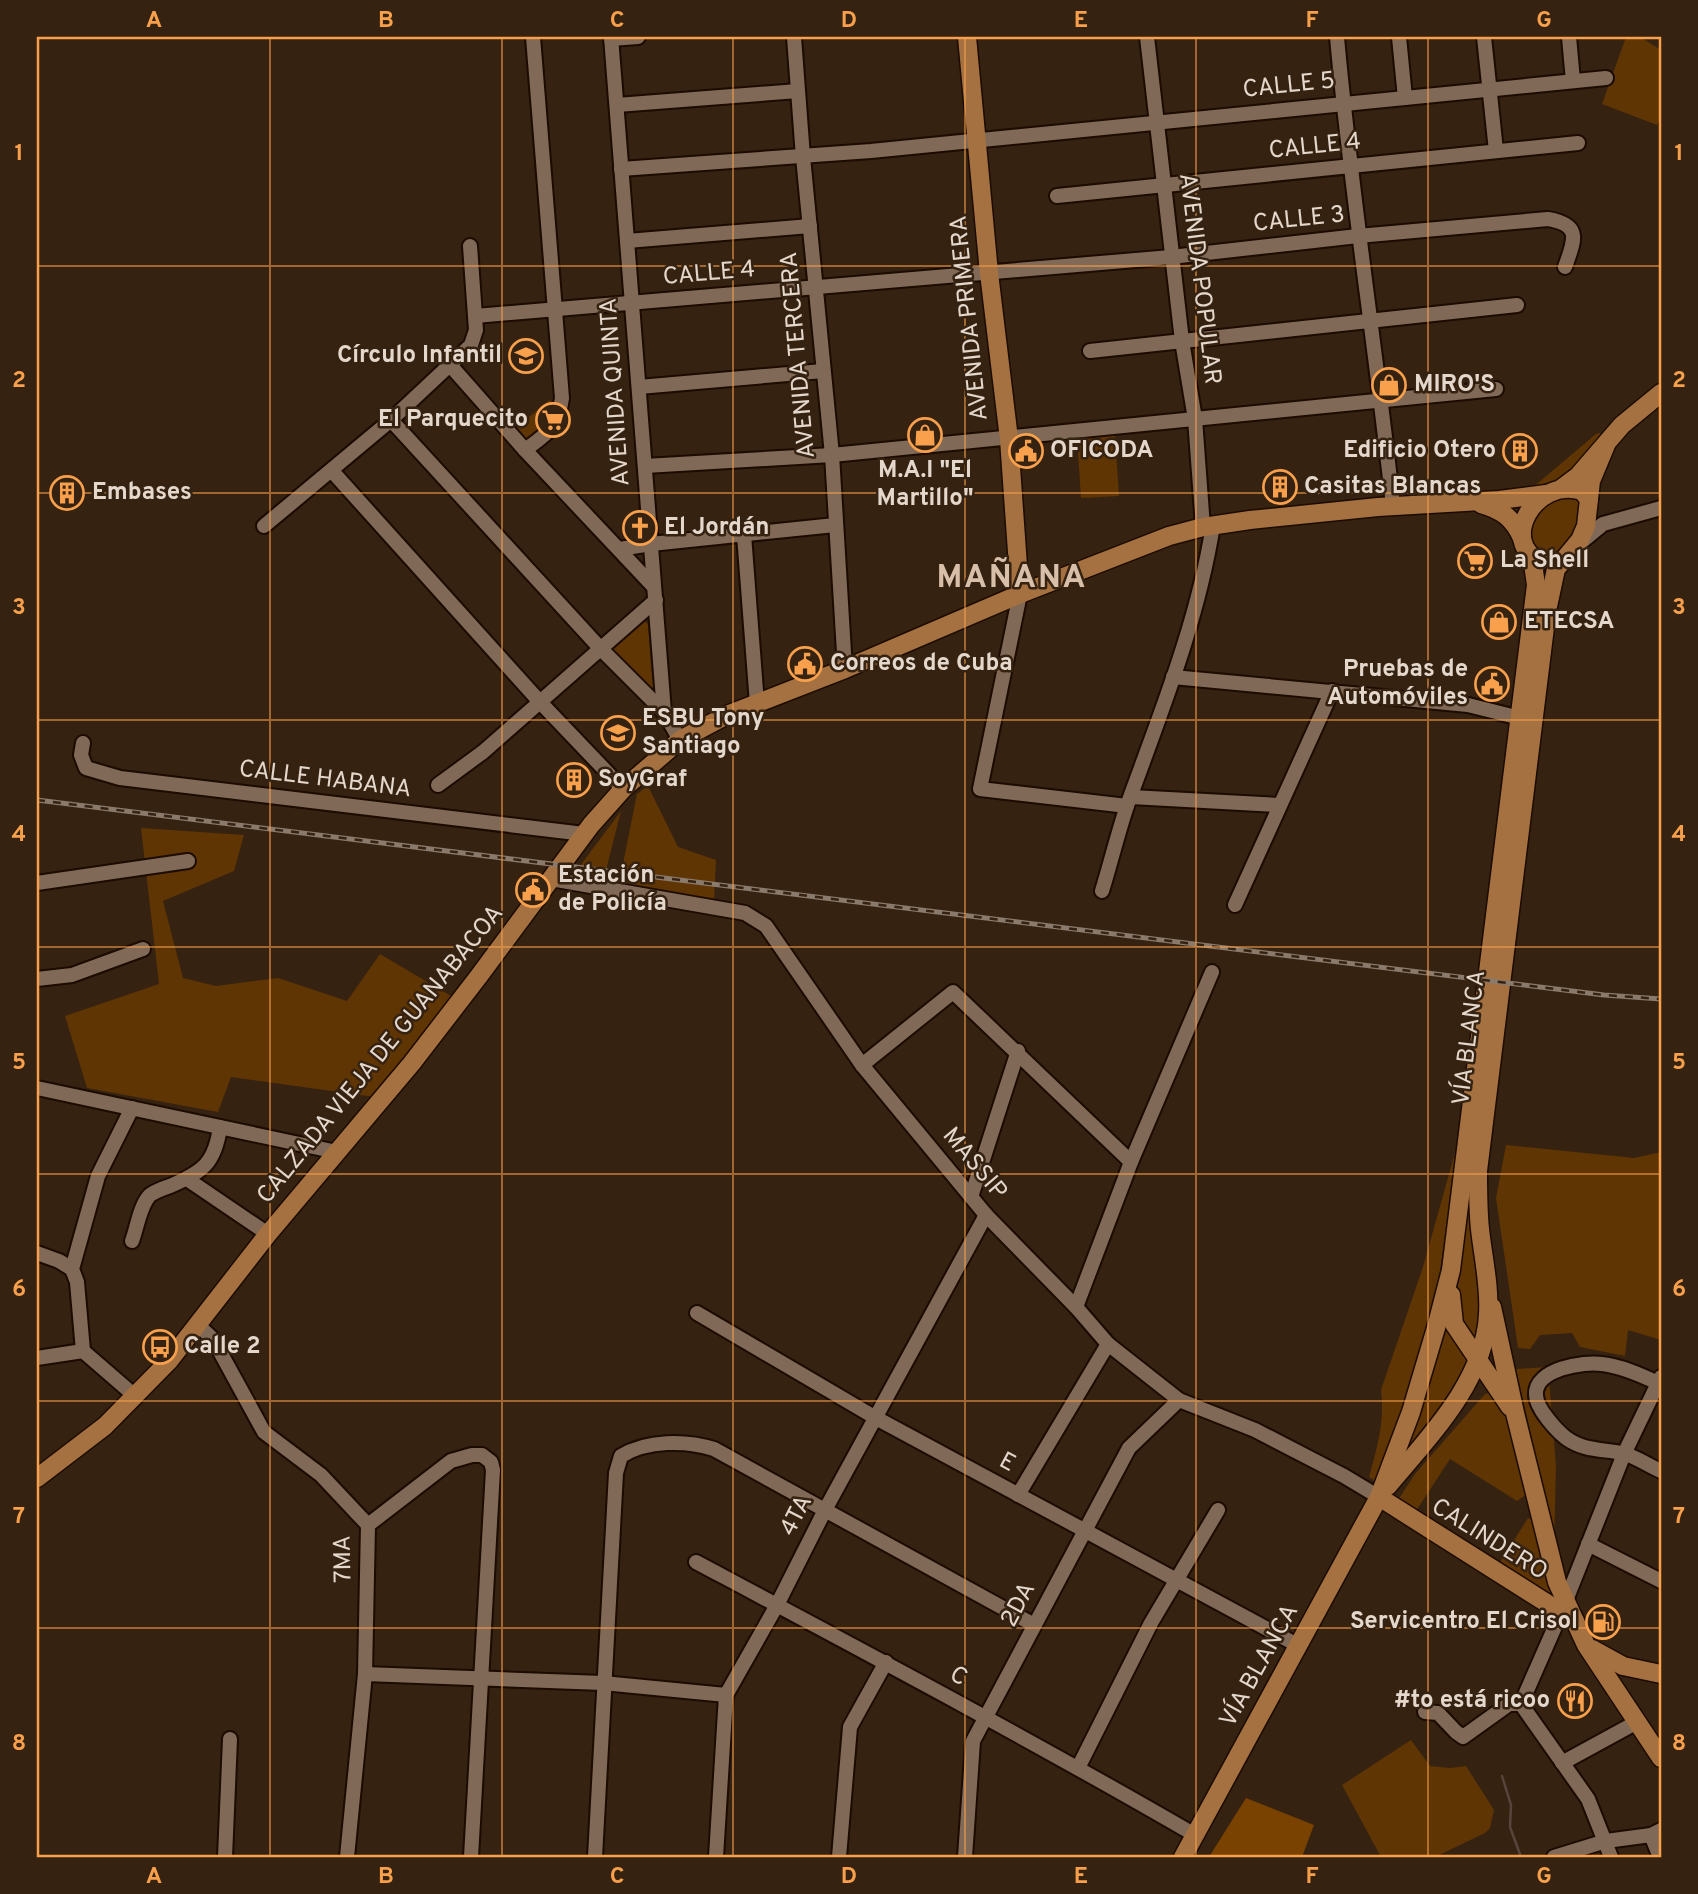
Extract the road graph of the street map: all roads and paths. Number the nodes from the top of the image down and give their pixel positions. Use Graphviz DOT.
graph roads {
  1 [pos="533,37"];
  2 [pos="638,37"];
  3 [pos="794,37"];
  4 [pos="967,37"];
  5 [pos="1147,37"];
  6 [pos="1337,37"];
  7 [pos="1399,37"];
  8 [pos="1484,37"];
  9 [pos="1569,37"];
  10 [pos="611,38"];
  11 [pos="1606,78"];
  12 [pos="1573,81"];
  13 [pos="1489,89"];
  14 [pos="798,90"];
  15 [pos="1405,98"];
  16 [pos="1343,103"];
  17 [pos="617,105"];
  18 [pos="1157,123"];
  19 [pos="976,141"];
  20 [pos="1578,143"];
  21 [pos="1496,151"];
  22 [pos="803,157"];
  23 [pos="1350,165"];
  24 [pos="621,169"];
  25 [pos="1164,186"];
  26 [pos="1057,196"];
  27 [pos="810,226"];
  28 [pos="1358,236"];
  29 [pos="627,241"];
  30 [pos="470,246"];
  31 [pos="1171,257"];
  32 [pos="1566,267"];
  33 [pos="989,274"];
  34 [pos="816,287"];
  35 [pos="632,303"];
  36 [pos="1517,305"];
  37 [pos="555,309"];
  38 [pos="475,316"];
  39 [pos="1368,320"];
  40 [pos="1182,341"];
  41 [pos="1090,351"];
  42 [pos="450,365"];
  43 [pos="823,371"];
  44 [pos="639,387"];
  45 [pos="1496,389"];
  46 [pos="1661,393"];
  47 [pos="1381,399"];
  48 [pos="1195,419"];
  49 [pos="391,420"];
  50 [pos="1009,439"];
  51 [pos="1606,445"];
  52 [pos="525,450"];
  53 [pos="832,455"];
  54 [pos="645,466"];
  55 [pos="332,471"];
  56 [pos="1554,491"];
  57 [pos="1464,501"];
  58 [pos="1589,503"];
  59 [pos="1393,506"];
  60 [pos="1661,508"];
  61 [pos="1603,524"];
  62 [pos="835,525"];
  63 [pos="264,526"];
  64 [pos="1208,526"];
  65 [pos="744,534"];
  66 [pos="650,544"];
  67 [pos="620,550"];
  68 [pos="1528,550"];
  69 [pos="1567,557"];
  70 [pos="655,594"];
  71 [pos="1020,594"];
  72 [pos="600,648"];
  73 [pos="845,669"];
  74 [pos="1173,677"];
  75 [pos="1332,691"];
  76 [pos="540,702"];
  77 [pos="757,704"];
  78 [pos="664,712"];
  79 [pos="1520,718"];
  80 [pos="680,740"];
  81 [pos="83,743"];
  82 [pos="438,785"];
  83 [pos="623,789"];
  84 [pos="1129,801"];
  85 [pos="1279,805"];
  86 [pos="584,834"];
  87 [pos="188,861"];
  88 [pos="551,879"];
  89 [pos="37,883"];
  90 [pos="1102,891"];
  91 [pos="1235,905"];
  92 [pos="143,949"];
  93 [pos="1212,972"];
  94 [pos="37,979"];
  95 [pos="1018,1051"];
  96 [pos="862,1065"];
  97 [pos="37,1088"];
  98 [pos="132,1108"];
  99 [pos="220,1127"];
  100 [pos="337,1152"];
  101 [pos="1131,1161"];
  102 [pos="187,1179"];
  103 [pos="971,1196"];
  104 [pos="986,1215"];
  105 [pos="268,1234"];
  106 [pos="132,1241"];
  107 [pos="37,1253"];
  108 [pos="72,1269"];
  109 [pos="1451,1270"];
  110 [pos="1488,1290"];
  111 [pos="1076,1307"];
  112 [pos="697,1313"];
  113 [pos="198,1325"];
  114 [pos="1108,1344"];
  115 [pos="83,1351"];
  116 [pos="37,1358"];
  117 [pos="1477,1360"];
  118 [pos="1660,1378"];
  119 [pos="1465,1388"];
  120 [pos="1499,1389"];
  121 [pos="135,1396"];
  122 [pos="1179,1400"];
  123 [pos="1515,1413"];
  124 [pos="876,1418"];
  125 [pos="1624,1454"];
  126 [pos="1661,1471"];
  127 [pos="37,1478"];
  128 [pos="1018,1495"];
  129 [pos="1379,1497"];
  130 [pos="825,1510"];
  131 [pos="1218,1510"];
  132 [pos="368,1525"];
  133 [pos="1085,1531"];
  134 [pos="1588,1544"];
  135 [pos="696,1562"];
  136 [pos="1177,1580"];
  137 [pos="1661,1581"];
  138 [pos="777,1605"];
  139 [pos="1567,1612"];
  140 [pos="1034,1625"];
  141 [pos="1586,1645"];
  142 [pos="1299,1646"];
  143 [pos="886,1662"];
  144 [pos="365,1674"];
  145 [pos="1661,1674"];
  146 [pos="480,1678"];
  147 [pos="603,1683"];
  148 [pos="726,1695"];
  149 [pos="1521,1704"];
  150 [pos="1425,1712"];
  151 [pos="985,1719"];
  152 [pos="1637,1722"];
  153 [pos="230,1739"];
  154 [pos="1661,1758"];
  155 [pos="1562,1763"];
  156 [pos="1078,1768"];
  157 [pos="1656,1832"];
  158 [pos="1195,1835"];
  159 [pos="1606,1841"];
  160 [pos="225,1857"];
  161 [pos="347,1857"];
  162 [pos="471,1857"];
  163 [pos="596,1857"];
  164 [pos="716,1857"];
  165 [pos="839,1857"];
  166 [pos="965,1857"];
  167 [pos="1182,1857"];
  168 [pos="1554,1857"];
  169 [pos="1611,1857"];
  170 [pos="1660,1857"];
  1 -- 37 [label="street"];
  2 -- 10 [label="street"];
  3 -- 14 [label="street, AVENIDA TERCERA"];
  4 -- 19 [label="main road, AVENIDA PRIMERA"];
  5 -- 18 [label="street, AVENIDA POPULAR"];
  6 -- 16 [label="street"];
  7 -- 15 [label="street"];
  8 -- 13 [label="street"];
  9 -- 12 [label="street"];
  10 -- 17 [label="street, AVENIDA QUINTA"];
  11 -- 12 [label="street, CALLE 5"];
  12 -- 13 [label="street, CALLE 5"];
  13 -- 15 [label="street, CALLE 5"];
  13 -- 21 [label="street"];
  14 -- 17 [label="street"];
  14 -- 22 [label="street, AVENIDA TERCERA"];
  15 -- 16 [label="street, CALLE 5"];
  16 -- 18 [label="street, CALLE 5"];
  16 -- 23 [label="street"];
  17 -- 24 [label="street, AVENIDA QUINTA"];
  18 -- 19 [label="street, CALLE 5"];
  18 -- 25 [label="street, AVENIDA POPULAR"];
  19 -- 22 [label="street, CALLE 5"];
  19 -- 33 [label="main road, AVENIDA PRIMERA"];
  20 -- 21 [label="street, CALLE 4"];
  21 -- 23 [label="street, CALLE 4"];
  22 -- 24 [label="street, CALLE 5"];
  22 -- 27 [label="street, AVENIDA TERCERA"];
  23 -- 25 [label="street, CALLE 4"];
  23 -- 28 [label="street"];
  24 -- 29 [label="street, AVENIDA QUINTA"];
  25 -- 26 [label="street, CALLE 4"];
  25 -- 31 [label="street, AVENIDA POPULAR"];
  27 -- 29 [label="street"];
  27 -- 34 [label="street, AVENIDA TERCERA"];
  28 -- 31 [label="street, CALLE 3"];
  28 -- 32 [label="street, CALLE 3"];
  28 -- 39 [label="street"];
  29 -- 35 [label="street, AVENIDA QUINTA"];
  30 -- 38 [label="street"];
  31 -- 33 [label="street, CALLE 3"];
  31 -- 40 [label="street, AVENIDA POPULAR"];
  33 -- 34 [label="street, CALLE 4"];
  33 -- 50 [label="main road, AVENIDA PRIMERA"];
  34 -- 35 [label="street, CALLE 4"];
  34 -- 43 [label="street, AVENIDA TERCERA"];
  35 -- 37 [label="street, CALLE 4"];
  35 -- 44 [label="street, AVENIDA QUINTA"];
  36 -- 39 [label="street"];
  37 -- 38 [label="street, CALLE 4"];
  37 -- 52 [label="street"];
  38 -- 42 [label="street"];
  39 -- 40 [label="street"];
  39 -- 47 [label="street"];
  40 -- 41 [label="street"];
  40 -- 48 [label="street, AVENIDA POPULAR"];
  42 -- 49 [label="street"];
  42 -- 52 [label="street"];
  43 -- 44 [label="street"];
  43 -- 53 [label="street, AVENIDA TERCERA"];
  44 -- 54 [label="street, AVENIDA QUINTA"];
  45 -- 47 [label="street"];
  46 -- 51 [label="main road"];
  47 -- 48 [label="street"];
  47 -- 59 [label="street"];
  48 -- 50 [label="street"];
  48 -- 64 [label="street, AVENIDA POPULAR"];
  49 -- 55 [label="street"];
  49 -- 72 [label="street"];
  50 -- 53 [label="street"];
  50 -- 71 [label="main road, AVENIDA PRIMERA"];
  51 -- 56 [label="main road"];
  51 -- 58 [label="main road"];
  52 -- 67 [label="street"];
  53 -- 54 [label="street"];
  53 -- 62 [label="street, AVENIDA TERCERA"];
  54 -- 66 [label="street, AVENIDA QUINTA"];
  55 -- 63 [label="street"];
  55 -- 76 [label="street"];
  56 -- 57 [label="main road, CALZADA VIEJA DE GUANABACOA"];
  56 -- 58 [label="main road"];
  56 -- 68 [label="main road"];
  57 -- 59 [label="main road, CALZADA VIEJA DE GUANABACOA"];
  57 -- 68 [label="main road"];
  58 -- 61 [label="street"];
  58 -- 69 [label="main road"];
  59 -- 64 [label="main road, CALZADA VIEJA DE GUANABACOA"];
  60 -- 61 [label="street"];
  61 -- 69 [label="street"];
  62 -- 65 [label="street"];
  62 -- 73 [label="street, AVENIDA TERCERA"];
  64 -- 71 [label="main road, CALZADA VIEJA DE GUANABACOA"];
  64 -- 74 [label="street, AVENIDA POPULAR"];
  65 -- 66 [label="street"];
  65 -- 77 [label="street"];
  66 -- 67 [label="street"];
  66 -- 70 [label="street, AVENIDA QUINTA"];
  67 -- 70 [label="street"];
  68 -- 69 [label="main road"];
  68 -- 79 [label="main road, VÍA BLANCA"];
  69 -- 110 [label="main road, VÍA BLANCA"];
  70 -- 72 [label="street"];
  70 -- 78 [label="street, AVENIDA QUINTA"];
  71 -- 73 [label="main road, CALZADA VIEJA DE GUANABACOA"];
  71 -- 84 [label="street"];
  72 -- 76 [label="street"];
  72 -- 78 [label="street"];
  73 -- 77 [label="main road, CALZADA VIEJA DE GUANABACOA"];
  74 -- 75 [label="street"];
  74 -- 84 [label="street, AVENIDA POPULAR"];
  75 -- 79 [label="street"];
  75 -- 85 [label="street"];
  76 -- 82 [label="street"];
  76 -- 83 [label="street"];
  77 -- 80 [label="main road, CALZADA VIEJA DE GUANABACOA"];
  78 -- 80 [label="street, AVENIDA QUINTA"];
  79 -- 109 [label="main road, VÍA BLANCA"];
  80 -- 83 [label="main road, CALZADA VIEJA DE GUANABACOA"];
  81 -- 86 [label="street, CALLE HABANA"];
  83 -- 86 [label="main road, CALZADA VIEJA DE GUANABACOA"];
  84 -- 85 [label="street"];
  84 -- 90 [label="street, AVENIDA POPULAR"];
  85 -- 91 [label="street"];
  86 -- 88 [label="main road, CALZADA VIEJA DE GUANABACOA"];
  87 -- 89 [label="street"];
  88 -- 96 [label="street, MASSIP"];
  88 -- 100 [label="main road, CALZADA VIEJA DE GUANABACOA"];
  92 -- 94 [label="street"];
  93 -- 101 [label="street"];
  95 -- 96 [label="street"];
  95 -- 101 [label="street"];
  95 -- 103 [label="street"];
  96 -- 103 [label="street, MASSIP"];
  97 -- 98 [label="street"];
  98 -- 99 [label="street"];
  98 -- 108 [label="street"];
  99 -- 100 [label="street"];
  99 -- 102 [label="street"];
  100 -- 105 [label="main road, CALZADA VIEJA DE GUANABACOA"];
  101 -- 111 [label="street"];
  102 -- 105 [label="street"];
  102 -- 106 [label="street"];
  103 -- 104 [label="street, MASSIP"];
  104 -- 111 [label="street, MASSIP"];
  104 -- 124 [label="street, 4TA"];
  105 -- 113 [label="main road, CALZADA VIEJA DE GUANABACOA"];
  107 -- 108 [label="street"];
  108 -- 115 [label="street"];
  109 -- 117 [label="main road"];
  109 -- 129 [label="main road, VÍA BLANCA"];
  110 -- 117 [label="main road, VÍA BLANCA"];
  110 -- 123 [label="main road"];
  111 -- 114 [label="street, MASSIP"];
  112 -- 124 [label="street, E"];
  113 -- 121 [label="main road, CALZADA VIEJA DE GUANABACOA"];
  113 -- 132 [label="street, 7MA"];
  114 -- 122 [label="street, MASSIP"];
  114 -- 128 [label="street"];
  115 -- 116 [label="street"];
  115 -- 121 [label="street"];
  117 -- 119 [label="main road, VÍA BLANCA"];
  117 -- 120 [label="main road"];
  118 -- 125 [label="street"];
  118 -- 125 [label="street"];
  119 -- 120 [label="main road"];
  119 -- 129 [label="main road, VÍA BLANCA"];
  120 -- 123 [label="main road"];
  121 -- 127 [label="main road, CALZADA VIEJA DE GUANABACOA"];
  122 -- 129 [label="street, MASSIP"];
  122 -- 133 [label="street, 2DA"];
  123 -- 139 [label="main road"];
  124 -- 128 [label="street, E"];
  124 -- 130 [label="street, 4TA"];
  125 -- 126 [label="street"];
  125 -- 134 [label="street"];
  128 -- 133 [label="street, E"];
  129 -- 139 [label="main road, CALINDERO"];
  129 -- 142 [label="main road, VÍA BLANCA"];
  130 -- 138 [label="street, 4TA"];
  130 -- 140 [label="street"];
  130 -- 147 [label="street"];
  131 -- 136 [label="street"];
  132 -- 144 [label="street, 7MA"];
  132 -- 146 [label="street"];
  133 -- 136 [label="street, E"];
  133 -- 140 [label="street, 2DA"];
  134 -- 137 [label="street"];
  134 -- 139 [label="street"];
  135 -- 138 [label="street, C"];
  136 -- 142 [label="street, E"];
  136 -- 156 [label="street"];
  138 -- 143 [label="street, C"];
  138 -- 148 [label="street, 4TA"];
  139 -- 141 [label="main road"];
  139 -- 149 [label="street"];
  140 -- 151 [label="street, 2DA"];
  141 -- 145 [label="main road"];
  141 -- 152 [label="main road"];
  142 -- 158 [label="main road, VÍA BLANCA"];
  143 -- 151 [label="street, C"];
  143 -- 165 [label="street"];
  144 -- 146 [label="street"];
  144 -- 161 [label="street, 7MA"];
  146 -- 147 [label="street"];
  146 -- 162 [label="street"];
  147 -- 148 [label="street"];
  147 -- 163 [label="street"];
  148 -- 164 [label="street, 4TA"];
  149 -- 150 [label="street"];
  149 -- 155 [label="street"];
  151 -- 156 [label="street, C"];
  151 -- 166 [label="street, 2DA"];
  152 -- 154 [label="main road"];
  152 -- 155 [label="street"];
  153 -- 160 [label="street"];
  155 -- 159 [label="street"];
  156 -- 158 [label="street, C"];
  157 -- 159 [label="street"];
  157 -- 170 [label="street"];
  158 -- 167 [label="main road, VÍA BLANCA"];
  159 -- 168 [label="street"];
  159 -- 169 [label="street"];
}
